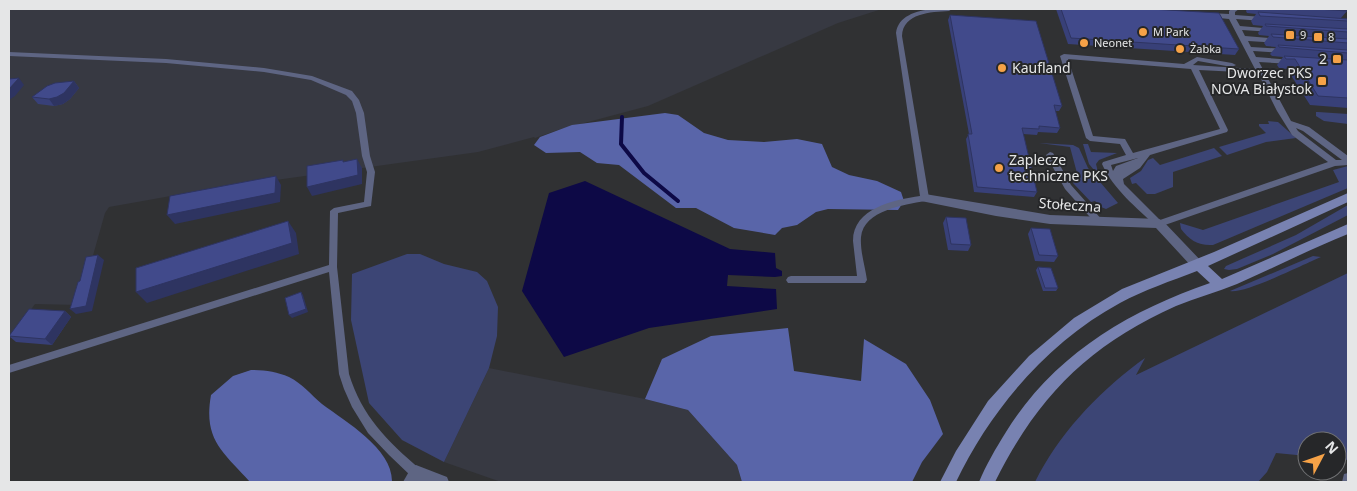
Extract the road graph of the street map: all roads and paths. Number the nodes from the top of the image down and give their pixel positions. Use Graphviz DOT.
graph roads {
  1 [pos="949,9"];
  2 [pos="1236,9"];
  3 [pos="1203,14"];
  4 [pos="1232,17"];
  5 [pos="1274,20"];
  6 [pos="1238,28"];
  7 [pos="1280,30"];
  8 [pos="1243,38"];
  9 [pos="1286,41"];
  10 [pos="1249,49"];
  11 [pos="1294,52"];
  12 [pos="9,54"];
  13 [pos="1080,58"];
  14 [pos="1254,59"];
  15 [pos="1304,63"];
  16 [pos="1189,65"];
  17 [pos="1250,70"];
  18 [pos="1260,71"];
  19 [pos="1290,123"];
  20 [pos="1122,140"];
  21 [pos="1050,155"];
  22 [pos="1130,155"];
  23 [pos="1145,156"];
  24 [pos="1348,161"];
  25 [pos="1334,163"];
  26 [pos="1120,182"];
  27 [pos="1348,197"];
  28 [pos="925,198"];
  29 [pos="1100,223"];
  30 [pos="1159,224"];
  31 [pos="1348,229"];
  32 [pos="1198,264"];
  33 [pos="333,268"];
  34 [pos="791,280"];
  35 [pos="1220,286"];
  36 [pos="9,369"];
  37 [pos="413,478"];
  38 [pos="1348,478"];
  39 [pos="441,482"];
  40 [pos="948,482"];
  41 [pos="987,482"];
  42 [pos="1347,482"];
  1 -- 28 [label="lane"];
  2 -- 4 [label="lane"];
  3 -- 4 [label="lane"];
  4 -- 5 [label="lane"];
  4 -- 6 [label="lane"];
  6 -- 7 [label="lane"];
  6 -- 8 [label="lane"];
  8 -- 9 [label="lane"];
  8 -- 10 [label="lane"];
  10 -- 11 [label="lane"];
  10 -- 14 [label="lane"];
  12 -- 33 [label="lane"];
  13 -- 16 [label="lane"];
  13 -- 20 [label="lane"];
  14 -- 15 [label="lane"];
  14 -- 18 [label="lane"];
  16 -- 17 [label="lane"];
  16 -- 17 [label="lane"];
  16 -- 23 [label="lane"];
  17 -- 18 [label="lane"];
  18 -- 19 [label="lane"];
  19 -- 24 [label="lane"];
  19 -- 25 [label="lane"];
  20 -- 22 [label="lane"];
  21 -- 29 [label="lane"];
  22 -- 23 [label="lane"];
  22 -- 26 [label="lane"];
  23 -- 26 [label="lane"];
  24 -- 25 [label="lane"];
  25 -- 30 [label="lane"];
  26 -- 30 [label="lane"];
  27 -- 32 [label="street"];
  28 -- 29 [label="street, Stołeczna"];
  28 -- 34 [label="lane"];
  29 -- 30 [label="street, Stołeczna"];
  30 -- 32 [label="street"];
  31 -- 35 [label="street"];
  32 -- 35 [label="street"];
  32 -- 40 [label="street"];
  33 -- 36 [label="lane"];
  33 -- 37 [label="lane"];
  35 -- 41 [label="street"];
  37 -- 39 [label="street"];
  38 -- 42 [label="lane"];
}
